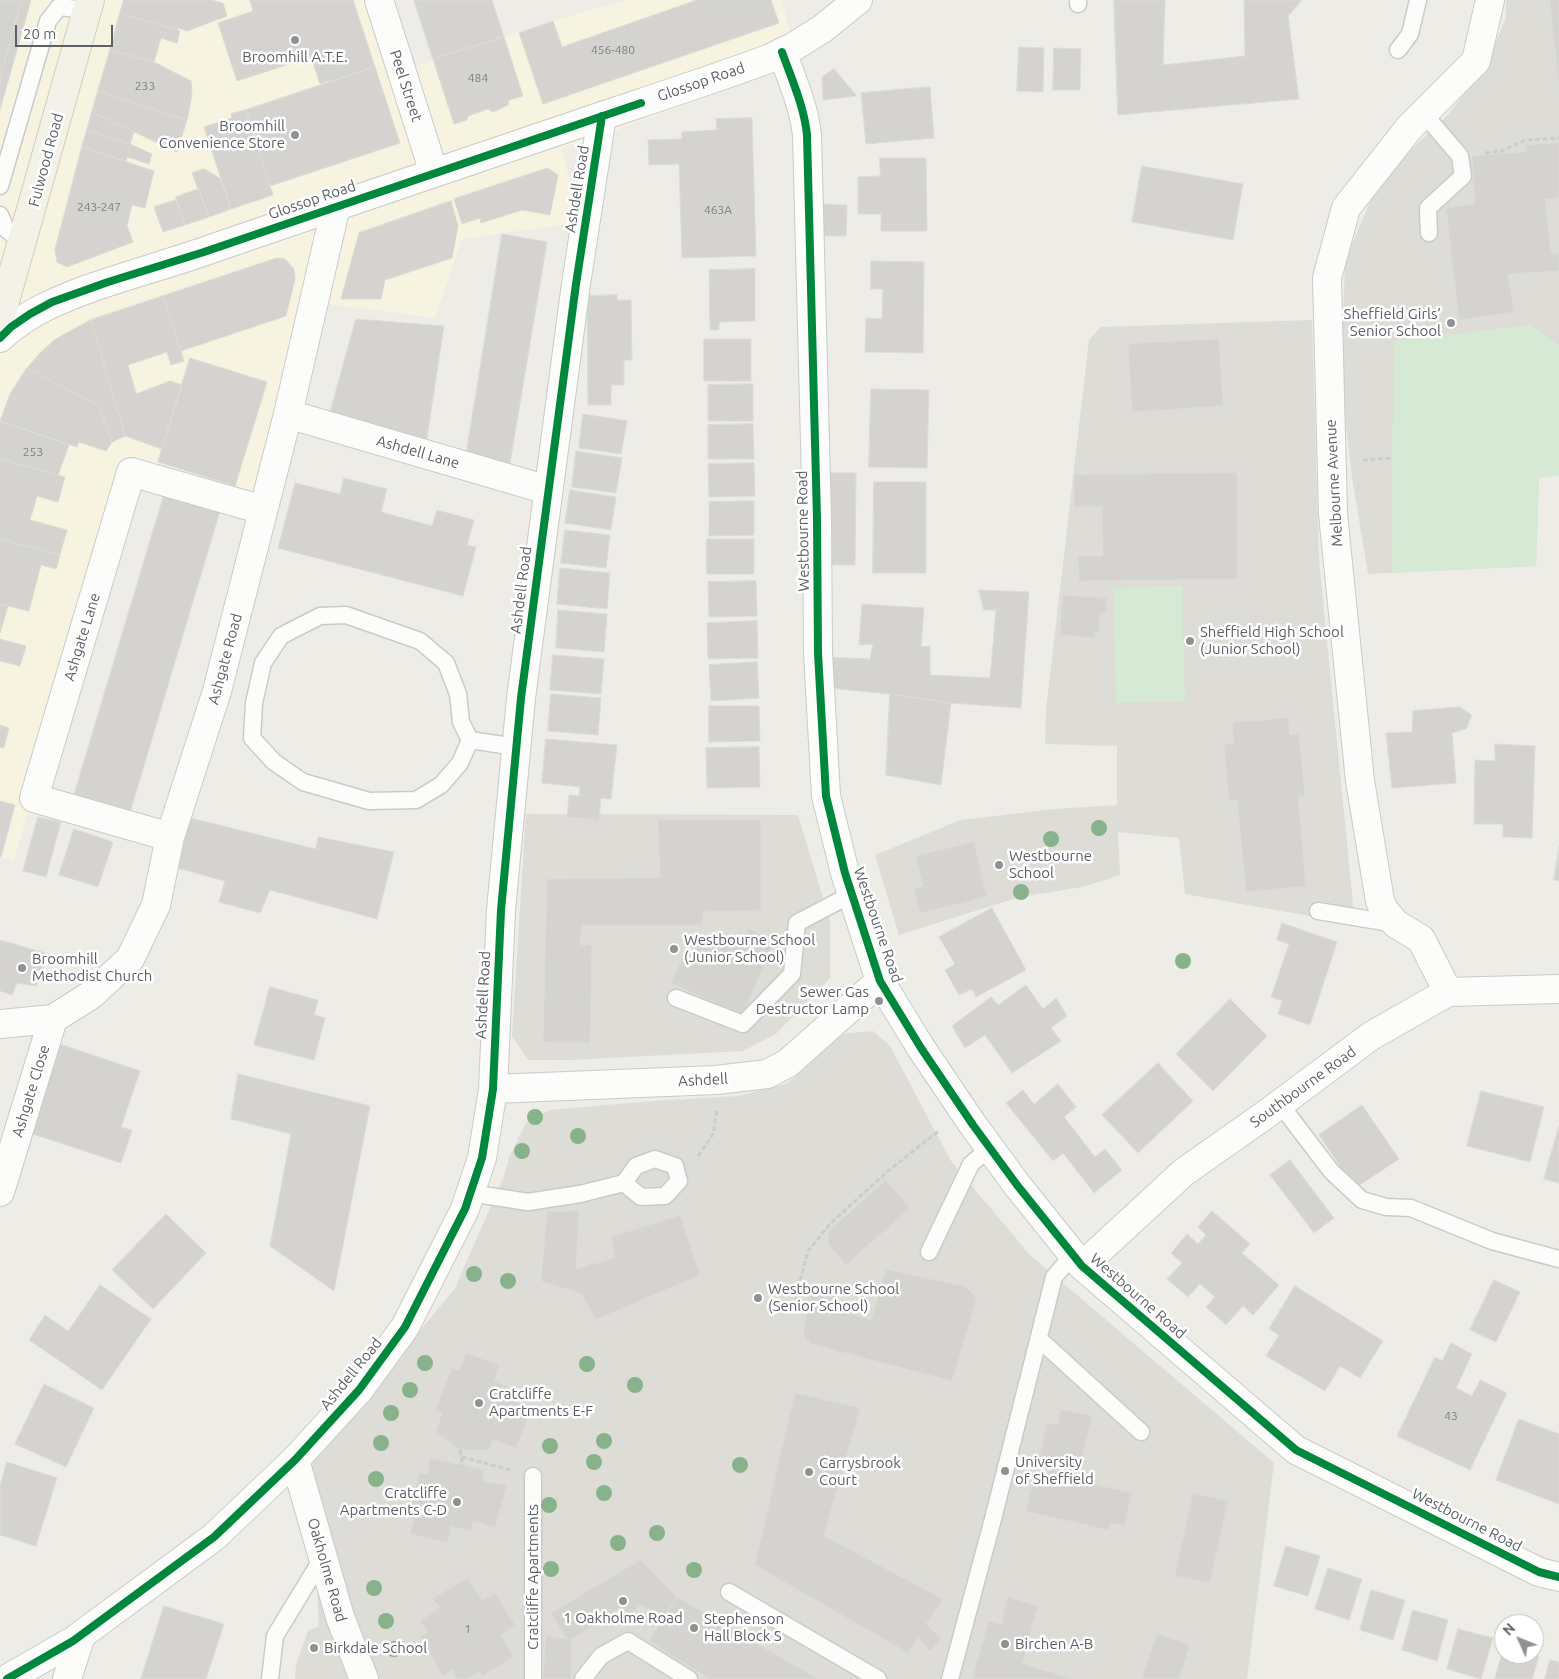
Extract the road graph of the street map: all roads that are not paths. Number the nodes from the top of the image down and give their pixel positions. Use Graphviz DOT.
graph roads {
  1 [pos="379,0"];
  2 [pos="858,0"];
  3 [pos="1418,0"];
  4 [pos="1490,0"];
  5 [pos="89,5"];
  6 [pos="1398,50"];
  7 [pos="782,52"];
  8 [pos="1424,114"];
  9 [pos="602,116"];
  10 [pos="434,173"];
  11 [pos="0,186"];
  12 [pos="336,206"];
  13 [pos="0,215"];
  14 [pos="1429,233"];
  15 [pos="23,243"];
  16 [pos="0,319"];
  17 [pos="0,338"];
  18 [pos="288,414"];
  19 [pos="548,490"];
  20 [pos="263,510"];
  21 [pos="470,740"];
  22 [pos="516,747"];
  23 [pos="170,837"];
  24 [pos="852,894"];
  25 [pos="1318,911"];
  26 [pos="1396,924"];
  27 [pos="880,981"];
  28 [pos="1559,989"];
  29 [pos="1448,992"];
  30 [pos="676,998"];
  31 [pos="53,1019"];
  32 [pos="0,1024"];
  33 [pos="493,1089"];
  34 [pos="1280,1104"];
  35 [pos="990,1148"];
  36 [pos="624,1183"];
  37 [pos="0,1192"];
  38 [pos="470,1193"];
  39 [pos="929,1252"];
  40 [pos="1559,1259"];
  41 [pos="1078,1260"];
  42 [pos="1039,1339"];
  43 [pos="1142,1432"];
  44 [pos="295,1460"];
  45 [pos="533,1476"];
  46 [pos="323,1557"];
  47 [pos="1559,1576"];
  48 [pos="728,1592"];
  49 [pos="81,1635"];
  50 [pos="7,1679"];
  51 [pos="67,1679"];
  52 [pos="270,1679"];
  53 [pos="364,1679"];
  54 [pos="533,1679"];
  55 [pos="583,1679"];
  56 [pos="689,1679"];
  57 [pos="878,1679"];
  58 [pos="950,1679"];
  1 -- 10 [label="street, Peel Street"];
  2 -- 7 [label="street, Glossop Road"];
  3 -- 6 [label="lane"];
  4 -- 8 [label="street, Melbourne Avenue"];
  5 -- 11 [label="lane"];
  5 -- 15 [label="main road, Fulwood Road"];
  7 -- 9 [label="street, Glossop Road"];
  7 -- 24 [label="street, Westbourne Road"];
  8 -- 14 [label="lane"];
  8 -- 26 [label="street, Melbourne Avenue"];
  9 -- 10 [label="street, Glossop Road"];
  9 -- 19 [label="street, Ashdell Road"];
  10 -- 12 [label="street, Glossop Road"];
  12 -- 17 [label="street, Glossop Road"];
  12 -- 18 [label="street, Ashgate Road"];
  13 -- 15 [label="lane"];
  15 -- 16 [label="main road, Fulwood Road"];
  18 -- 19 [label="street, Ashdell Lane"];
  18 -- 20 [label="street, Ashgate Road"];
  19 -- 22 [label="street, Ashdell Road"];
  20 -- 23 [label="street, Ashgate Road"];
  20 -- 23 [label="street, Ashgate Lane"];
  21 -- 21 [label="lane"];
  21 -- 22 [label="lane"];
  22 -- 33 [label="street, Ashdell Road"];
  23 -- 31 [label="street, Ashgate Road"];
  24 -- 27 [label="street, Westbourne Road"];
  24 -- 30 [label="lane"];
  25 -- 26 [label="lane"];
  26 -- 29 [label="street, Melbourne Avenue"];
  27 -- 33 [label="street, Ashdell"];
  27 -- 35 [label="street, Westbourne Road"];
  28 -- 29 [label="street, Southbourne Road"];
  29 -- 34 [label="street, Southbourne Road"];
  31 -- 32 [label="street, Ashgate Road"];
  31 -- 37 [label="street, Ashgate Close"];
  33 -- 38 [label="street, Ashdell Road"];
  34 -- 40 [label="lane"];
  34 -- 41 [label="street, Southbourne Road"];
  35 -- 39 [label="lane"];
  35 -- 41 [label="street, Westbourne Road"];
  36 -- 36 [label="lane"];
  36 -- 38 [label="lane"];
  38 -- 44 [label="street, Ashdell Road"];
  41 -- 42 [label="lane"];
  41 -- 47 [label="street, Westbourne Road"];
  42 -- 43 [label="lane"];
  42 -- 58 [label="lane"];
  44 -- 46 [label="street, Oakholme Road"];
  44 -- 49 [label="street, Ashdell Road"];
  45 -- 54 [label="lane, Cratcliffe Apartments"];
  46 -- 52 [label="lane"];
  46 -- 53 [label="street, Oakholme Road"];
  48 -- 57 [label="lane"];
  49 -- 50 [label="street, Ashdell Road"];
  49 -- 51 [label="street"];
  55 -- 56 [label="lane"];
}
